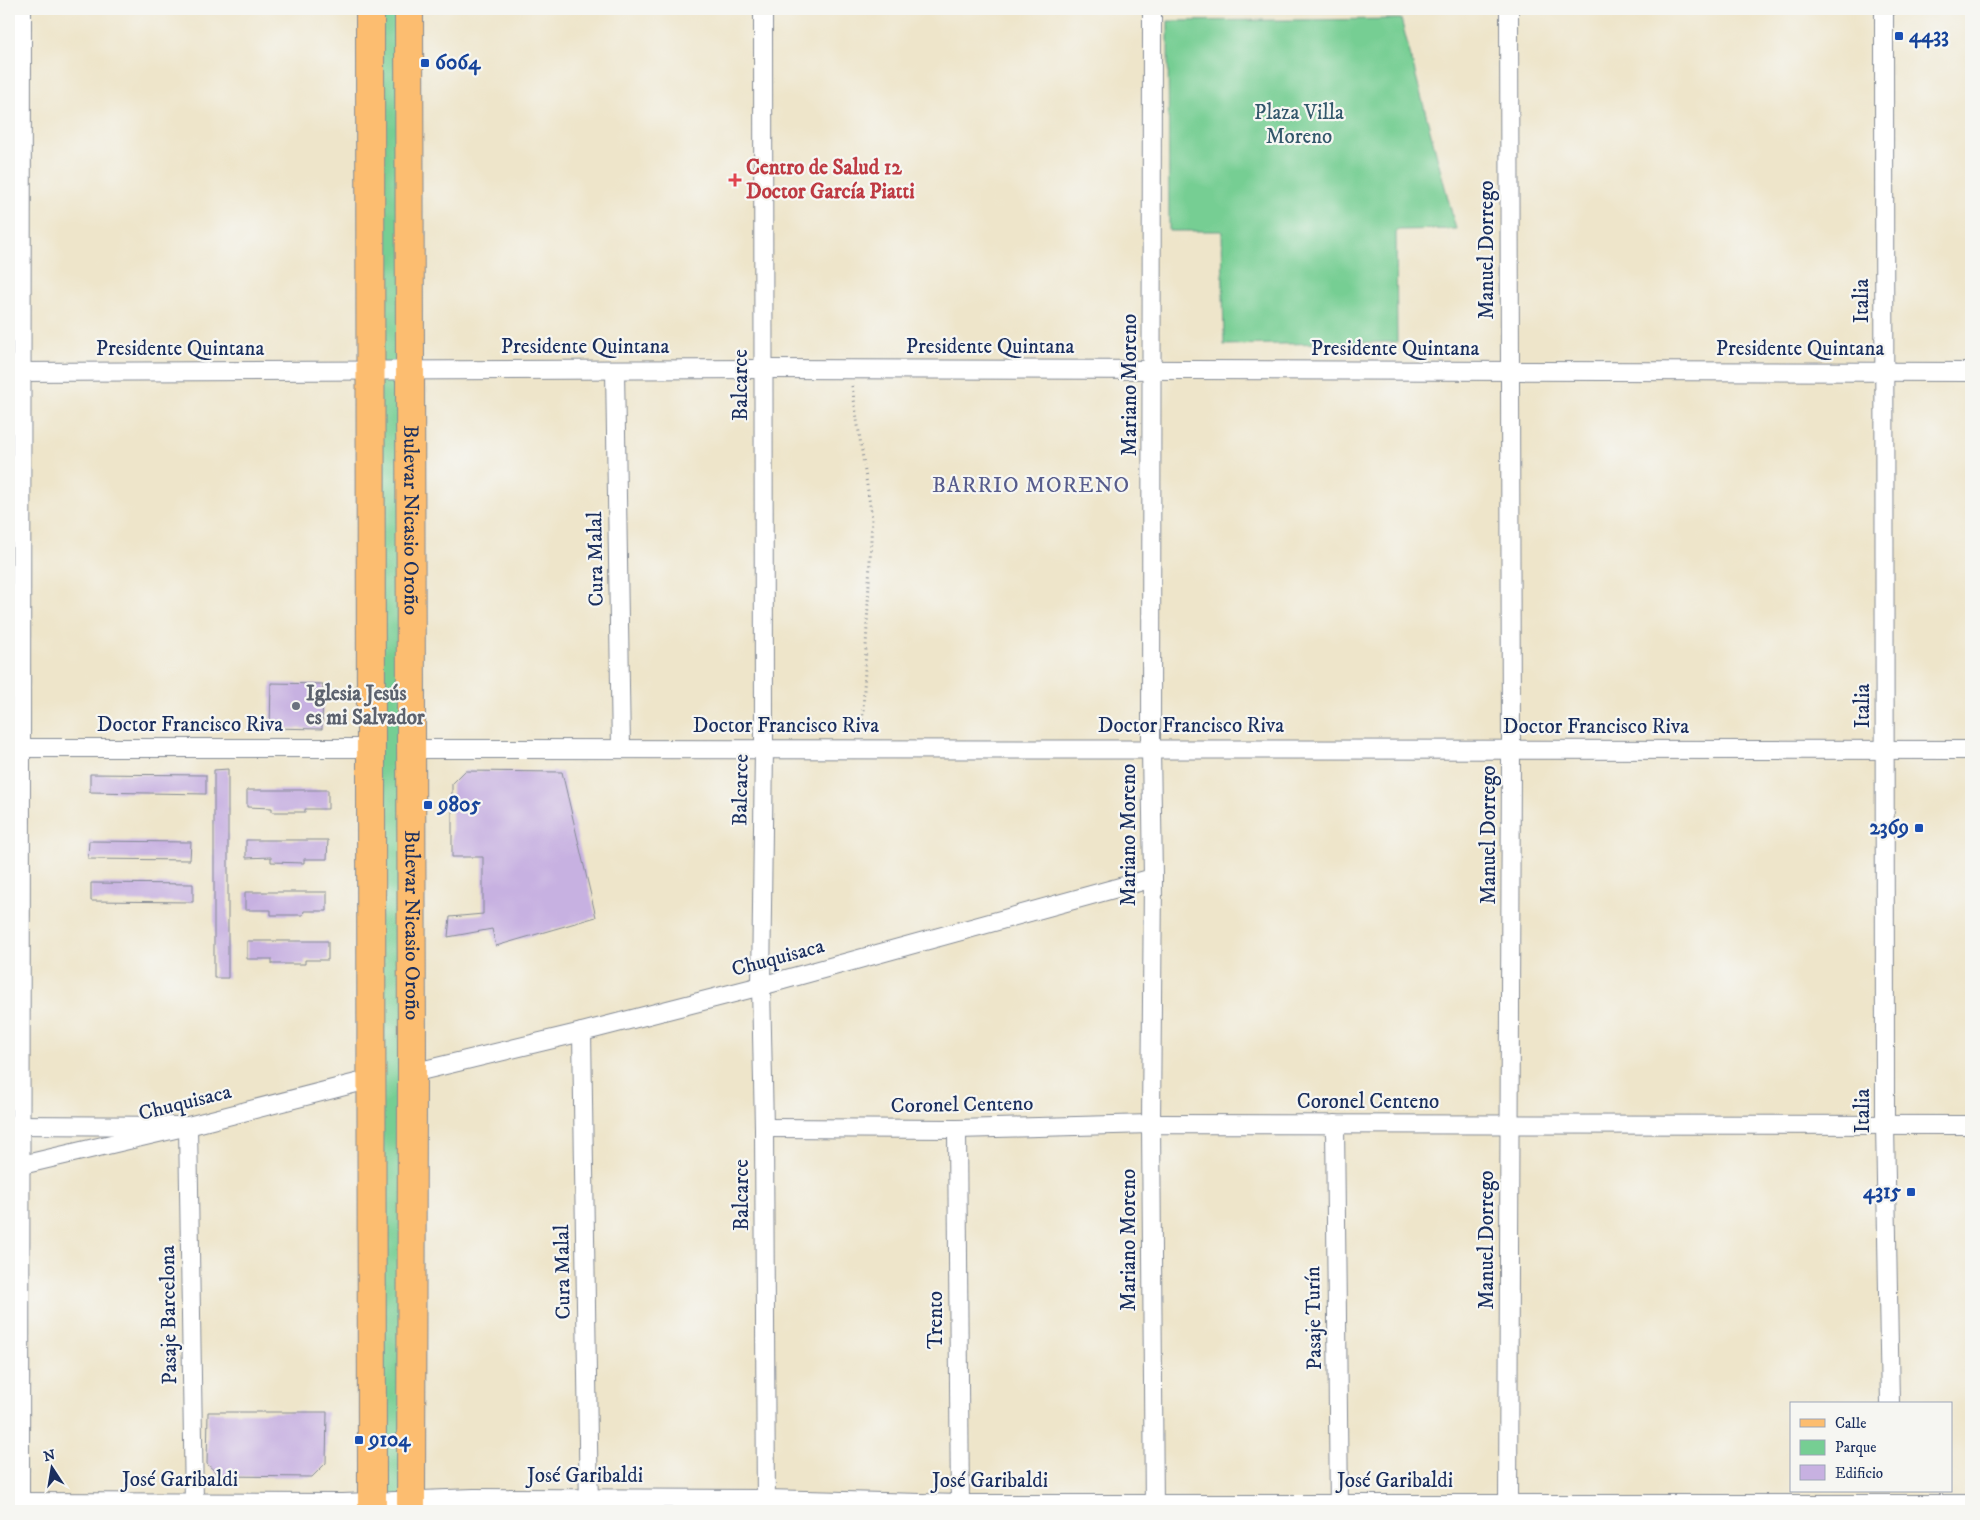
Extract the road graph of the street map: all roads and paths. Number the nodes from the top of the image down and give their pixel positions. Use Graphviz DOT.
graph roads {
  1 [pos="22,9"];
  2 [pos="370,9"];
  3 [pos="409,9"];
  4 [pos="763,9"];
  5 [pos="1152,9"];
  6 [pos="1510,9"];
  7 [pos="1884,9"];
  8 [pos="764,369"];
  9 [pos="849,369"];
  10 [pos="370,370"];
  11 [pos="410,370"];
  12 [pos="615,370"];
  13 [pos="1152,370"];
  14 [pos="15,372"];
  15 [pos="1509,372"];
  16 [pos="1884,372"];
  17 [pos="1971,372"];
  18 [pos="15,748"];
  19 [pos="371,748"];
  20 [pos="764,748"];
  21 [pos="861,748"];
  22 [pos="1151,748"];
  23 [pos="410,749"];
  24 [pos="621,749"];
  25 [pos="1511,750"];
  26 [pos="1886,750"];
  27 [pos="1971,750"];
  28 [pos="1153,878"];
  29 [pos="761,986"];
  30 [pos="582,1032"];
  31 [pos="412,1073"];
  32 [pos="372,1079"];
  33 [pos="1151,1124"];
  34 [pos="1335,1124"];
  35 [pos="15,1125"];
  36 [pos="1510,1125"];
  37 [pos="1885,1125"];
  38 [pos="1971,1125"];
  39 [pos="188,1126"];
  40 [pos="764,1128"];
  41 [pos="958,1129"];
  42 [pos="15,1167"];
  43 [pos="1890,1402"];
  44 [pos="15,1502"];
  45 [pos="1892,1502"];
  46 [pos="194,1503"];
  47 [pos="1971,1504"];
  48 [pos="589,1505"];
  49 [pos="766,1505"];
  50 [pos="411,1506"];
  51 [pos="372,1507"];
  52 [pos="1154,1507"];
  53 [pos="960,1508"];
  54 [pos="1339,1508"];
  55 [pos="1508,1508"];
  1 -- 14 [label="street"];
  2 -- 10 [label="main road, Bulevar Nicasio Oroño"];
  3 -- 11 [label="main road, Bulevar Nicasio Oroño"];
  4 -- 8 [label="street, Balcarce"];
  5 -- 13 [label="street, Mariano Moreno"];
  6 -- 15 [label="street, Manuel Dorrego"];
  7 -- 16 [label="street, Italia"];
  8 -- 9 [label="street, Presidente Quintana"];
  8 -- 12 [label="street, Presidente Quintana"];
  8 -- 20 [label="street, Balcarce"];
  9 -- 13 [label="street, Presidente Quintana"];
  9 -- 21 [label="path"];
  10 -- 11 [label="street, Presidente Quintana"];
  10 -- 14 [label="street, Presidente Quintana"];
  10 -- 19 [label="main road, Bulevar Nicasio Oroño"];
  11 -- 12 [label="street, Presidente Quintana"];
  11 -- 23 [label="main road, Bulevar Nicasio Oroño"];
  12 -- 24 [label="street, Cura Malal"];
  13 -- 15 [label="street, Presidente Quintana"];
  13 -- 22 [label="street, Mariano Moreno"];
  14 -- 18 [label="street"];
  15 -- 16 [label="street, Presidente Quintana"];
  15 -- 25 [label="street, Manuel Dorrego"];
  16 -- 17 [label="street, Presidente Quintana"];
  16 -- 26 [label="street, Italia"];
  18 -- 19 [label="street, Doctor Francisco Riva"];
  18 -- 35 [label="street"];
  19 -- 32 [label="main road, Bulevar Nicasio Oroño"];
  20 -- 21 [label="street, Doctor Francisco Riva"];
  20 -- 24 [label="street, Doctor Francisco Riva"];
  20 -- 29 [label="street, Balcarce"];
  21 -- 22 [label="street, Doctor Francisco Riva"];
  22 -- 25 [label="street, Doctor Francisco Riva"];
  22 -- 28 [label="street, Mariano Moreno"];
  23 -- 24 [label="street, Doctor Francisco Riva"];
  23 -- 31 [label="main road, Bulevar Nicasio Oroño"];
  25 -- 26 [label="street, Doctor Francisco Riva"];
  25 -- 36 [label="street, Manuel Dorrego"];
  26 -- 27 [label="street, Doctor Francisco Riva"];
  26 -- 37 [label="street, Italia"];
  28 -- 29 [label="street, Chuquisaca"];
  28 -- 33 [label="street, Mariano Moreno"];
  29 -- 30 [label="street, Chuquisaca"];
  29 -- 40 [label="street, Balcarce"];
  30 -- 31 [label="street, Chuquisaca"];
  30 -- 48 [label="street, Cura Malal"];
  31 -- 50 [label="main road, Bulevar Nicasio Oroño"];
  32 -- 39 [label="street, Chuquisaca"];
  32 -- 51 [label="main road, Bulevar Nicasio Oroño"];
  33 -- 34 [label="street, Coronel Centeno"];
  33 -- 41 [label="street, Coronel Centeno"];
  33 -- 52 [label="street, Mariano Moreno"];
  34 -- 36 [label="street, Coronel Centeno"];
  34 -- 54 [label="street, Pasaje Turín"];
  35 -- 39 [label="street"];
  35 -- 42 [label="street"];
  36 -- 37 [label="street, Coronel Centeno"];
  36 -- 55 [label="street, Manuel Dorrego"];
  37 -- 38 [label="street, Coronel Centeno"];
  37 -- 43 [label="street, Italia"];
  39 -- 42 [label="street, Chuquisaca"];
  39 -- 46 [label="street, Pasaje Barcelona"];
  40 -- 41 [label="street, Coronel Centeno"];
  40 -- 49 [label="street, Balcarce"];
  41 -- 53 [label="street, Trento"];
  42 -- 44 [label="street"];
  44 -- 46 [label="street, José Garibaldi"];
  45 -- 47 [label="street, José Garibaldi"];
  45 -- 55 [label="street, José Garibaldi"];
  46 -- 51 [label="street, José Garibaldi"];
  48 -- 49 [label="street, José Garibaldi"];
  48 -- 50 [label="street, José Garibaldi"];
  49 -- 53 [label="street, José Garibaldi"];
  50 -- 51 [label="street, José Garibaldi"];
  52 -- 53 [label="street, José Garibaldi"];
  52 -- 54 [label="street, José Garibaldi"];
  54 -- 55 [label="street, José Garibaldi"];
}
